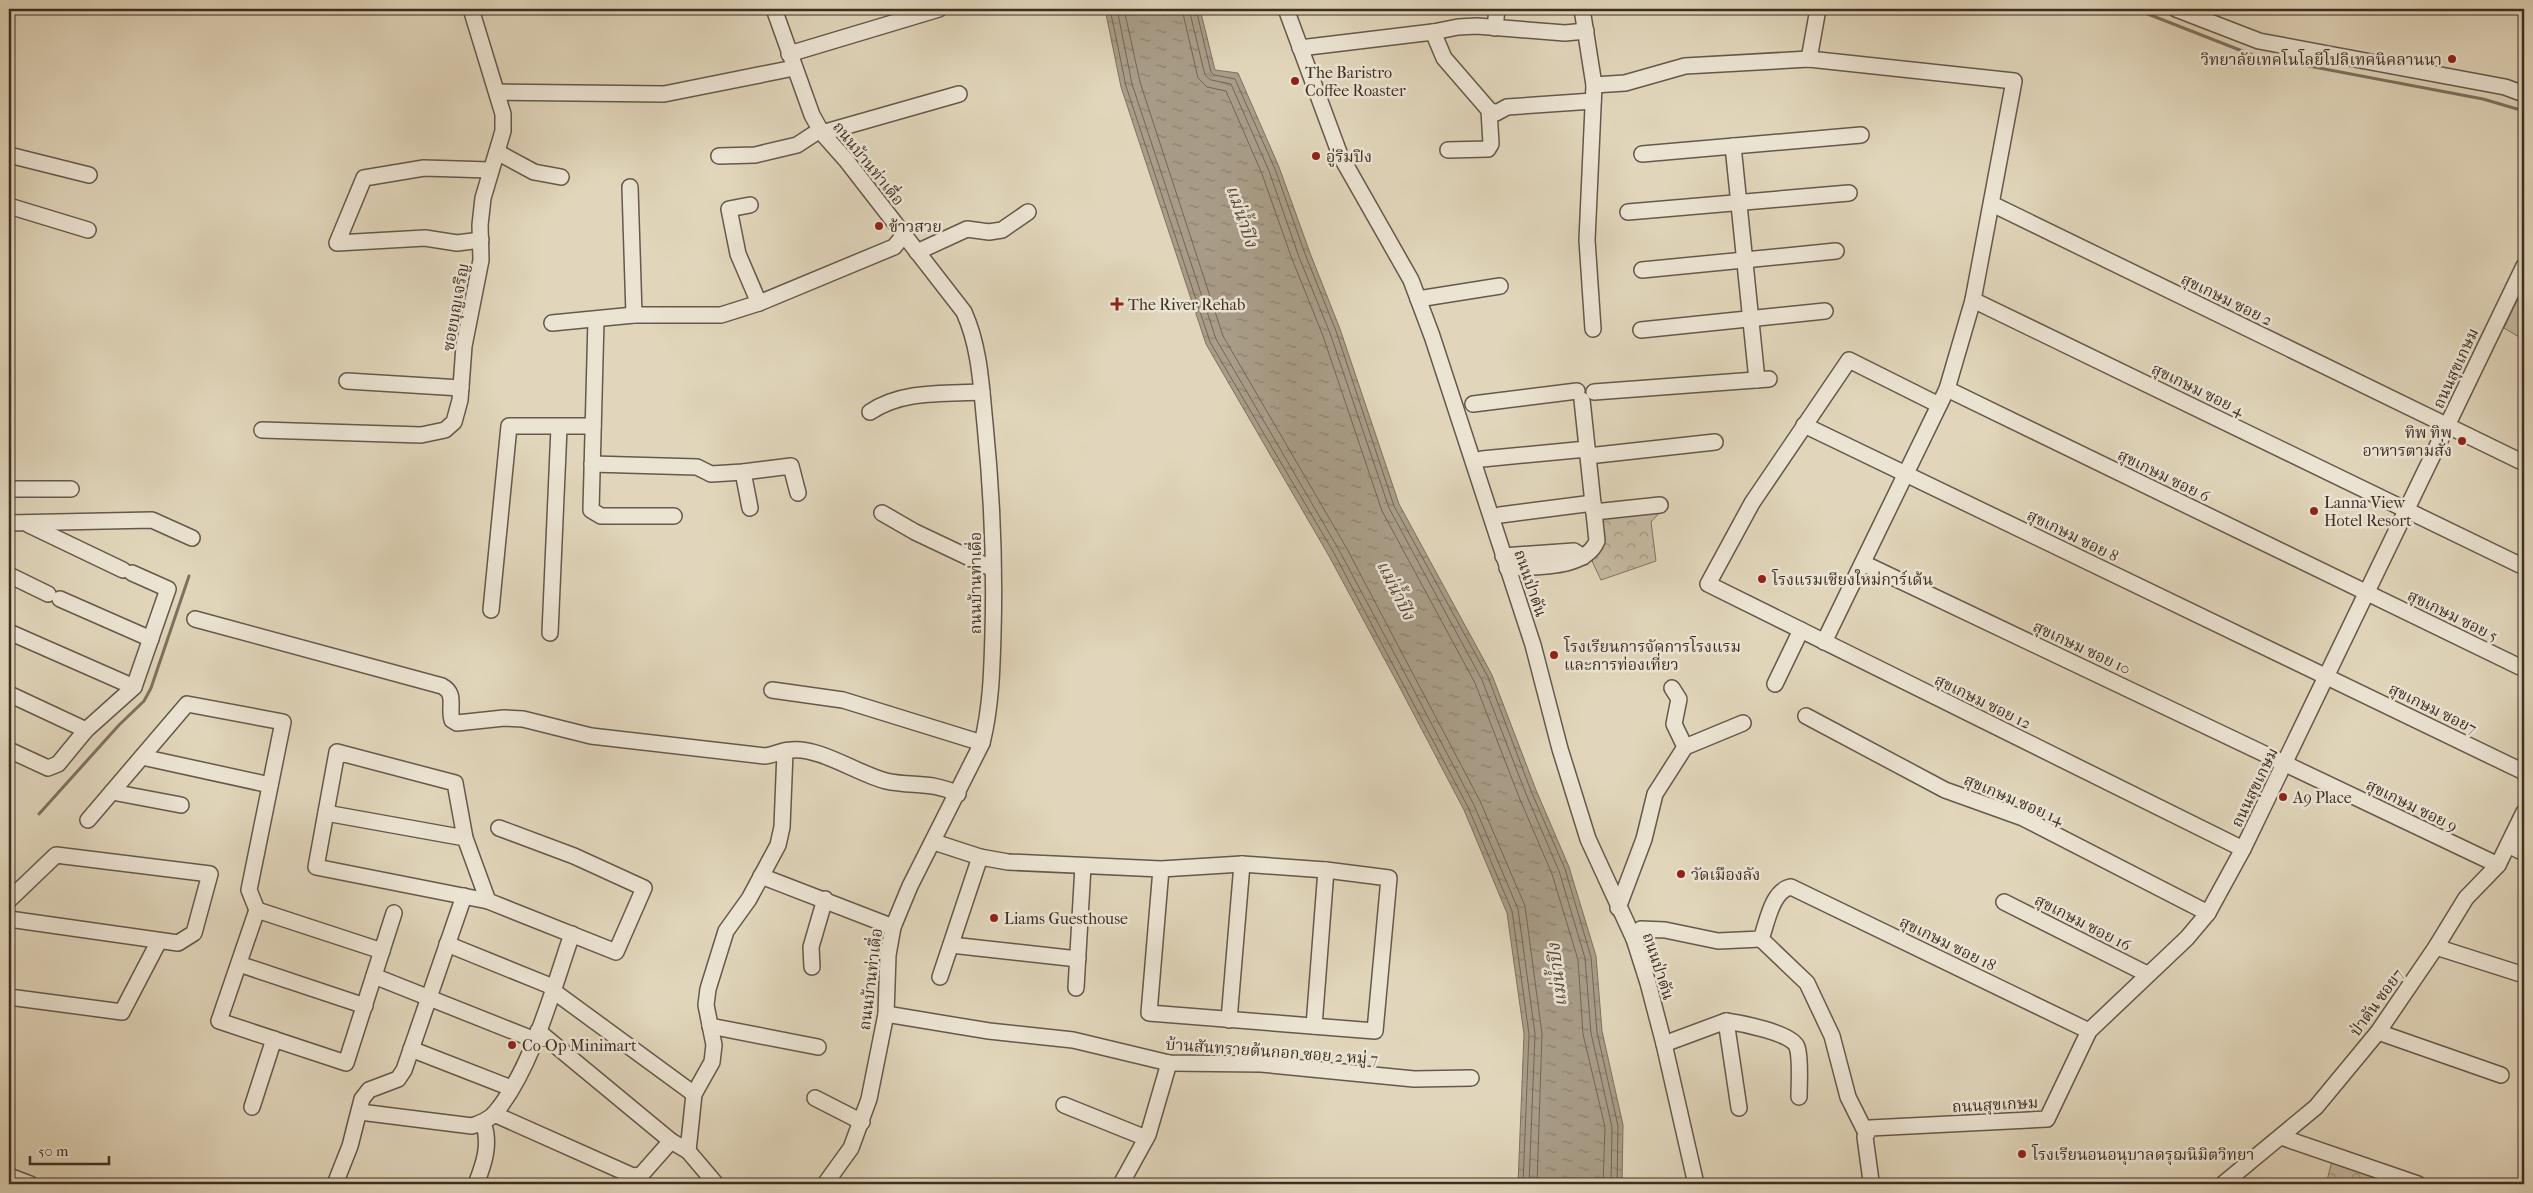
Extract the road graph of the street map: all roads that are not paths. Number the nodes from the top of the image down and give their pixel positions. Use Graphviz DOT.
graph roads {
  1 [pos="471,9"];
  2 [pos="774,9"];
  3 [pos="939,9"];
  4 [pos="1286,9"];
  5 [pos="1497,9"];
  6 [pos="1582,9"];
  7 [pos="1818,9"];
  8 [pos="2176,9"];
  9 [pos="1495,28"];
  10 [pos="1586,31"];
  11 [pos="1433,32"];
  12 [pos="1300,48"];
  13 [pos="1809,59"];
  14 [pos="792,61"];
  15 [pos="1594,85"];
  16 [pos="496,92"];
  17 [pos="959,94"];
  18 [pos="2524,94"];
  19 [pos="1593,101"];
  20 [pos="1489,110"];
  21 [pos="821,132"];
  22 [pos="1861,135"];
  23 [pos="1733,146"];
  24 [pos="1448,150"];
  25 [pos="497,152"];
  26 [pos="1642,154"];
  27 [pos="9,155"];
  28 [pos="719,156"];
  29 [pos="490,170"];
  30 [pos="89,175"];
  31 [pos="562,177"];
  32 [pos="630,187"];
  33 [pos="1849,193"];
  34 [pos="1739,202"];
  35 [pos="1992,204"];
  36 [pos="750,205"];
  37 [pos="9,206"];
  38 [pos="1028,212"];
  39 [pos="1628,212"];
  40 [pos="88,230"];
  41 [pos="904,235"];
  42 [pos="480,240"];
  43 [pos="1836,251"];
  44 [pos="917,252"];
  45 [pos="1744,260"];
  46 [pos="2524,266"];
  47 [pos="1642,270"];
  48 [pos="1500,286"];
  49 [pos="1418,299"];
  50 [pos="1974,300"];
  51 [pos="759,303"];
  52 [pos="1825,312"];
  53 [pos="634,315"];
  54 [pos="1750,319"];
  55 [pos="596,320"];
  56 [pos="552,324"];
  57 [pos="1593,329"];
  58 [pos="1641,330"];
  59 [pos="347,381"];
  60 [pos="461,388"];
  61 [pos="1947,390"];
  62 [pos="982,392"];
  63 [pos="1584,395"];
  64 [pos="1473,404"];
  65 [pos="1939,405"];
  66 [pos="870,412"];
  67 [pos="1804,425"];
  68 [pos="593,426"];
  69 [pos="2447,426"];
  70 [pos="559,428"];
  71 [pos="262,430"];
  72 [pos="1715,442"];
  73 [pos="1587,453"];
  74 [pos="1482,459"];
  75 [pos="2524,463"];
  76 [pos="592,464"];
  77 [pos="743,472"];
  78 [pos="1906,474"];
  79 [pos="9,489"];
  80 [pos="71,489"];
  81 [pos="798,493"];
  82 [pos="1660,505"];
  83 [pos="750,508"];
  84 [pos="1593,508"];
  85 [pos="2407,510"];
  86 [pos="882,513"];
  87 [pos="1500,515"];
  88 [pos="674,516"];
  89 [pos="9,523"];
  90 [pos="26,523"];
  91 [pos="192,538"];
  92 [pos="1505,562"];
  93 [pos="1863,563"];
  94 [pos="2524,567"];
  95 [pos="993,569"];
  96 [pos="9,575"];
  97 [pos="2367,592"];
  98 [pos="491,610"];
  99 [pos="195,619"];
  100 [pos="1800,630"];
  101 [pos="9,632"];
  102 [pos="550,633"];
  103 [pos="150,639"];
  104 [pos="1824,642"];
  105 [pos="2524,669"];
  106 [pos="2327,676"];
  107 [pos="1775,684"];
  108 [pos="134,687"];
  109 [pos="1672,688"];
  110 [pos="772,690"];
  111 [pos="9,694"];
  112 [pos="1806,716"];
  113 [pos="1743,724"];
  114 [pos="86,730"];
  115 [pos="982,743"];
  116 [pos="1685,747"];
  117 [pos="9,750"];
  118 [pos="785,752"];
  119 [pos="142,757"];
  120 [pos="2285,762"];
  121 [pos="2524,772"];
  122 [pos="270,785"];
  123 [pos="112,792"];
  124 [pos="958,794"];
  125 [pos="181,805"];
  126 [pos="2524,812"];
  127 [pos="326,813"];
  128 [pos="88,820"];
  129 [pos="499,828"];
  130 [pos="465,838"];
  131 [pos="934,842"];
  132 [pos="2508,845"];
  133 [pos="2243,849"];
  134 [pos="2524,853"];
  135 [pos="980,857"];
  136 [pos="2480,858"];
  137 [pos="1242,864"];
  138 [pos="2498,865"];
  139 [pos="1084,866"];
  140 [pos="1161,869"];
  141 [pos="1326,870"];
  142 [pos="758,882"];
  143 [pos="464,896"];
  144 [pos="2466,898"];
  145 [pos="825,899"];
  146 [pos="9,900"];
  147 [pos="488,901"];
  148 [pos="2004,902"];
  149 [pos="1618,908"];
  150 [pos="257,910"];
  151 [pos="394,913"];
  152 [pos="2208,913"];
  153 [pos="9,919"];
  154 [pos="893,927"];
  155 [pos="572,934"];
  156 [pos="1634,939"];
  157 [pos="1761,939"];
  158 [pos="159,941"];
  159 [pos="448,944"];
  160 [pos="951,945"];
  161 [pos="2436,947"];
  162 [pos="382,951"];
  163 [pos="1078,959"];
  164 [pos="239,964"];
  165 [pos="812,966"];
  166 [pos="2147,974"];
  167 [pos="2524,975"];
  168 [pos="374,976"];
  169 [pos="940,976"];
  170 [pos="1076,988"];
  171 [pos="553,989"];
  172 [pos="9,997"];
  173 [pos="430,997"];
  174 [pos="365,1006"];
  175 [pos="886,1014"];
  176 [pos="1229,1020"];
  177 [pos="1726,1021"];
  178 [pos="710,1026"];
  179 [pos="1314,1026"];
  180 [pos="2089,1031"];
  181 [pos="2378,1032"];
  182 [pos="536,1036"];
  183 [pos="274,1039"];
  184 [pos="1664,1044"];
  185 [pos="818,1047"];
  186 [pos="411,1049"];
  187 [pos="1169,1063"];
  188 [pos="2502,1075"];
  189 [pos="1471,1078"];
  190 [pos="512,1088"];
  191 [pos="694,1094"];
  192 [pos="1799,1097"];
  193 [pos="815,1098"];
  194 [pos="1064,1105"];
  195 [pos="252,1107"];
  196 [pos="1739,1108"];
  197 [pos="360,1112"];
  198 [pos="489,1118"];
  199 [pos="862,1122"];
  200 [pos="1866,1135"];
  201 [pos="2281,1136"];
  202 [pos="1146,1138"];
  203 [pos="671,1140"];
  204 [pos="688,1151"];
  205 [pos="9,1176"];
  206 [pos="30,1184"];
  207 [pos="335,1184"];
  208 [pos="476,1184"];
  209 [pos="716,1184"];
  210 [pos="825,1184"];
  211 [pos="1121,1184"];
  212 [pos="1696,1184"];
  213 [pos="1870,1184"];
  214 [pos="2223,1184"];
  215 [pos="2418,1184"];
  1 -- 16 [label="street, ซอยบุญเจริญ"];
  2 -- 14 [label="street, ถนนบ้านท่าเดื่อ"];
  3 -- 14 [label="street"];
  4 -- 12 [label="street, ถนนป่าตัน"];
  5 -- 9 [label="street"];
  6 -- 10 [label="street"];
  7 -- 13 [label="street"];
  8 -- 18 [label="street"];
  9 -- 10 [label="street"];
  9 -- 11 [label="street"];
  10 -- 15 [label="street"];
  11 -- 12 [label="street"];
  11 -- 20 [label="street"];
  12 -- 49 [label="street, ถนนป่าตัน"];
  13 -- 15 [label="street"];
  13 -- 35 [label="street"];
  14 -- 16 [label="street"];
  14 -- 21 [label="street, ถนนบ้านท่าเดื่อ"];
  15 -- 19 [label="street"];
  16 -- 25 [label="street, ซอยบุญเจริญ"];
  17 -- 21 [label="street"];
  19 -- 20 [label="street"];
  19 -- 57 [label="street"];
  20 -- 24 [label="street"];
  21 -- 28 [label="street"];
  21 -- 41 [label="street, ถนนบ้านท่าเดื่อ"];
  22 -- 23 [label="street"];
  23 -- 26 [label="street"];
  23 -- 34 [label="street"];
  25 -- 29 [label="street, ซอยบุญเจริญ"];
  25 -- 31 [label="street"];
  27 -- 30 [label="street"];
  29 -- 42 [label="street, ซอยบุญเจริญ"];
  29 -- 42 [label="street"];
  32 -- 53 [label="street"];
  33 -- 34 [label="street"];
  34 -- 39 [label="street"];
  34 -- 45 [label="street"];
  35 -- 50 [label="street"];
  35 -- 69 [label="street, สุขเกษม ซอย 2"];
  36 -- 51 [label="street"];
  37 -- 40 [label="street"];
  38 -- 44 [label="street"];
  41 -- 44 [label="street, ถนนบ้านท่าเดื่อ"];
  41 -- 51 [label="street"];
  42 -- 60 [label="street, ซอยบุญเจริญ"];
  43 -- 45 [label="street"];
  44 -- 62 [label="street, ถนนบ้านท่าเดื่อ"];
  45 -- 47 [label="street"];
  45 -- 54 [label="street"];
  46 -- 69 [label="street, ถนนสุขเกษม"];
  48 -- 49 [label="street"];
  49 -- 92 [label="street, ถนนป่าตัน"];
  50 -- 61 [label="street"];
  50 -- 85 [label="street, สุขเกษม ซอย 4"];
  51 -- 53 [label="street"];
  52 -- 54 [label="street"];
  53 -- 55 [label="street"];
  54 -- 58 [label="street"];
  54 -- 63 [label="street"];
  55 -- 56 [label="street"];
  55 -- 68 [label="street"];
  59 -- 60 [label="street"];
  60 -- 71 [label="street, ซอยบุญเจริญ"];
  61 -- 65 [label="street"];
  61 -- 97 [label="street, สุขเกษม ซอย 6"];
  62 -- 66 [label="street"];
  62 -- 95 [label="street, ถนนบ้านท่าเดื่อ"];
  63 -- 64 [label="street"];
  63 -- 73 [label="street"];
  65 -- 67 [label="street"];
  65 -- 78 [label="street"];
  67 -- 78 [label="street, สุขเกษม ซอย 8"];
  67 -- 100 [label="street, สุขเกษม ซอย 12"];
  68 -- 70 [label="street"];
  68 -- 76 [label="street"];
  69 -- 75 [label="street, สุขเกษม ซอย 2"];
  69 -- 85 [label="street, ถนนสุขเกษม"];
  70 -- 98 [label="street"];
  70 -- 102 [label="street"];
  72 -- 73 [label="street"];
  73 -- 74 [label="street"];
  73 -- 84 [label="street"];
  76 -- 77 [label="street"];
  76 -- 88 [label="street"];
  77 -- 81 [label="street"];
  77 -- 83 [label="street"];
  78 -- 93 [label="street"];
  78 -- 106 [label="street, สุขเกษม ซอย 8"];
  79 -- 80 [label="street"];
  82 -- 84 [label="street"];
  84 -- 87 [label="street"];
  84 -- 92 [label="street"];
  85 -- 94 [label="street, สุขเกษม ซอย 4"];
  85 -- 97 [label="street, ถนนสุขเกษม"];
  86 -- 95 [label="street"];
  89 -- 90 [label="street"];
  90 -- 91 [label="street"];
  90 -- 103 [label="street"];
  92 -- 149 [label="street, ถนนป่าตัน"];
  93 -- 104 [label="street"];
  93 -- 120 [label="street, สุขเกษม ซอย 10"];
  95 -- 115 [label="street, ถนนบ้านท่าเดื่อ"];
  96 -- 103 [label="street"];
  97 -- 105 [label="street, สุขเกษม ซอย 5"];
  97 -- 106 [label="street, ถนนสุขเกษม"];
  99 -- 118 [label="street"];
  100 -- 104 [label="street, สุขเกษม ซอย 12"];
  100 -- 107 [label="street"];
  101 -- 108 [label="street"];
  103 -- 108 [label="street"];
  104 -- 133 [label="street, สุขเกษม ซอย 12"];
  106 -- 120 [label="street, ถนนสุขเกษม"];
  106 -- 121 [label="street, สุขเกษม ซอย7"];
  108 -- 114 [label="street"];
  109 -- 116 [label="street"];
  110 -- 115 [label="street"];
  111 -- 114 [label="street"];
  112 -- 152 [label="street, สุขเกษม ซอย 14"];
  113 -- 116 [label="street"];
  114 -- 117 [label="street"];
  115 -- 124 [label="street, ถนนบ้านท่าเดื่อ"];
  116 -- 149 [label="street"];
  118 -- 124 [label="street"];
  118 -- 142 [label="street"];
  119 -- 122 [label="street"];
  119 -- 122 [label="street"];
  119 -- 123 [label="street"];
  120 -- 133 [label="street, ถนนสุขเกษม"];
  120 -- 136 [label="street, สุขเกษม ซอย 9"];
  122 -- 150 [label="street"];
  123 -- 125 [label="street"];
  123 -- 128 [label="street"];
  124 -- 131 [label="street, ถนนบ้านท่าเดื่อ"];
  126 -- 132 [label="street, ป่าตัน ซอย7"];
  127 -- 130 [label="street"];
  127 -- 130 [label="street"];
  127 -- 143 [label="street"];
  129 -- 155 [label="street"];
  130 -- 147 [label="street"];
  131 -- 135 [label="street"];
  131 -- 154 [label="street, ถนนบ้านท่าเดื่อ"];
  132 -- 134 [label="street"];
  132 -- 138 [label="street, ป่าตัน ซอย7"];
  133 -- 152 [label="street, ถนนสุขเกษม"];
  135 -- 139 [label="street"];
  135 -- 160 [label="street"];
  136 -- 138 [label="street, สุขเกษม ซอย 9"];
  136 -- 144 [label="street"];
  137 -- 140 [label="street"];
  137 -- 141 [label="street"];
  137 -- 176 [label="street"];
  138 -- 144 [label="street, ป่าตัน ซอย7"];
  139 -- 140 [label="street"];
  139 -- 163 [label="street"];
  140 -- 176 [label="street"];
  141 -- 179 [label="street"];
  141 -- 179 [label="street"];
  142 -- 145 [label="street"];
  142 -- 178 [label="street"];
  143 -- 147 [label="street"];
  143 -- 159 [label="street"];
  144 -- 161 [label="street, ป่าตัน ซอย7"];
  145 -- 154 [label="street"];
  145 -- 165 [label="street"];
  146 -- 158 [label="street"];
  147 -- 155 [label="street"];
  148 -- 166 [label="street, สุขเกษม ซอย 16"];
  149 -- 156 [label="street, ถนนป่าตัน"];
  150 -- 162 [label="street"];
  150 -- 164 [label="street"];
  151 -- 162 [label="street"];
  152 -- 166 [label="street, ถนนสุขเกษม"];
  153 -- 158 [label="street"];
  154 -- 175 [label="street, ถนนบ้านท่าเดื่อ"];
  155 -- 171 [label="street"];
  156 -- 157 [label="street"];
  156 -- 184 [label="street, ถนนป่าตัน"];
  157 -- 180 [label="street, สุขเกษม ซอย 18"];
  157 -- 200 [label="street"];
  158 -- 172 [label="street"];
  159 -- 171 [label="street"];
  159 -- 173 [label="street"];
  160 -- 163 [label="street"];
  160 -- 169 [label="street"];
  161 -- 167 [label="street"];
  161 -- 181 [label="street, ป่าตัน ซอย7"];
  162 -- 168 [label="street"];
  163 -- 170 [label="street"];
  164 -- 174 [label="street"];
  164 -- 183 [label="street"];
  166 -- 180 [label="street, ถนนสุขเกษม"];
  168 -- 173 [label="street"];
  168 -- 174 [label="street"];
  171 -- 182 [label="street"];
  171 -- 191 [label="street"];
  173 -- 182 [label="street"];
  173 -- 186 [label="street"];
  174 -- 183 [label="street"];
  175 -- 187 [label="street, บ้านสันทรายต้นกอก ซอย 2 หมู่ 7"];
  175 -- 199 [label="street, ถนนบ้านท่าเดื่อ"];
  176 -- 179 [label="street"];
  177 -- 184 [label="street"];
  177 -- 192 [label="street"];
  177 -- 196 [label="street"];
  178 -- 185 [label="street"];
  178 -- 191 [label="street"];
  180 -- 200 [label="street, ถนนสุขเกษม"];
  181 -- 188 [label="street"];
  181 -- 201 [label="street, ป่าตัน ซอย7"];
  182 -- 190 [label="street"];
  182 -- 203 [label="street"];
  183 -- 195 [label="street"];
  184 -- 212 [label="street, ถนนป่าตัน"];
  186 -- 190 [label="street"];
  186 -- 197 [label="street"];
  187 -- 189 [label="street, บ้านสันทรายต้นกอก ซอย 2 หมู่ 7"];
  187 -- 202 [label="street"];
  190 -- 198 [label="street"];
  191 -- 204 [label="street"];
  193 -- 199 [label="street"];
  194 -- 202 [label="street"];
  197 -- 198 [label="street"];
  197 -- 207 [label="street"];
  198 -- 203 [label="street"];
  198 -- 208 [label="street"];
  199 -- 210 [label="street, ถนนบ้านท่าเดื่อ"];
  200 -- 213 [label="street"];
  201 -- 214 [label="street, ป่าตัน ซอย7"];
  201 -- 215 [label="street"];
  202 -- 211 [label="street"];
  203 -- 204 [label="street"];
  204 -- 209 [label="street"];
  205 -- 206 [label="street"];
}
